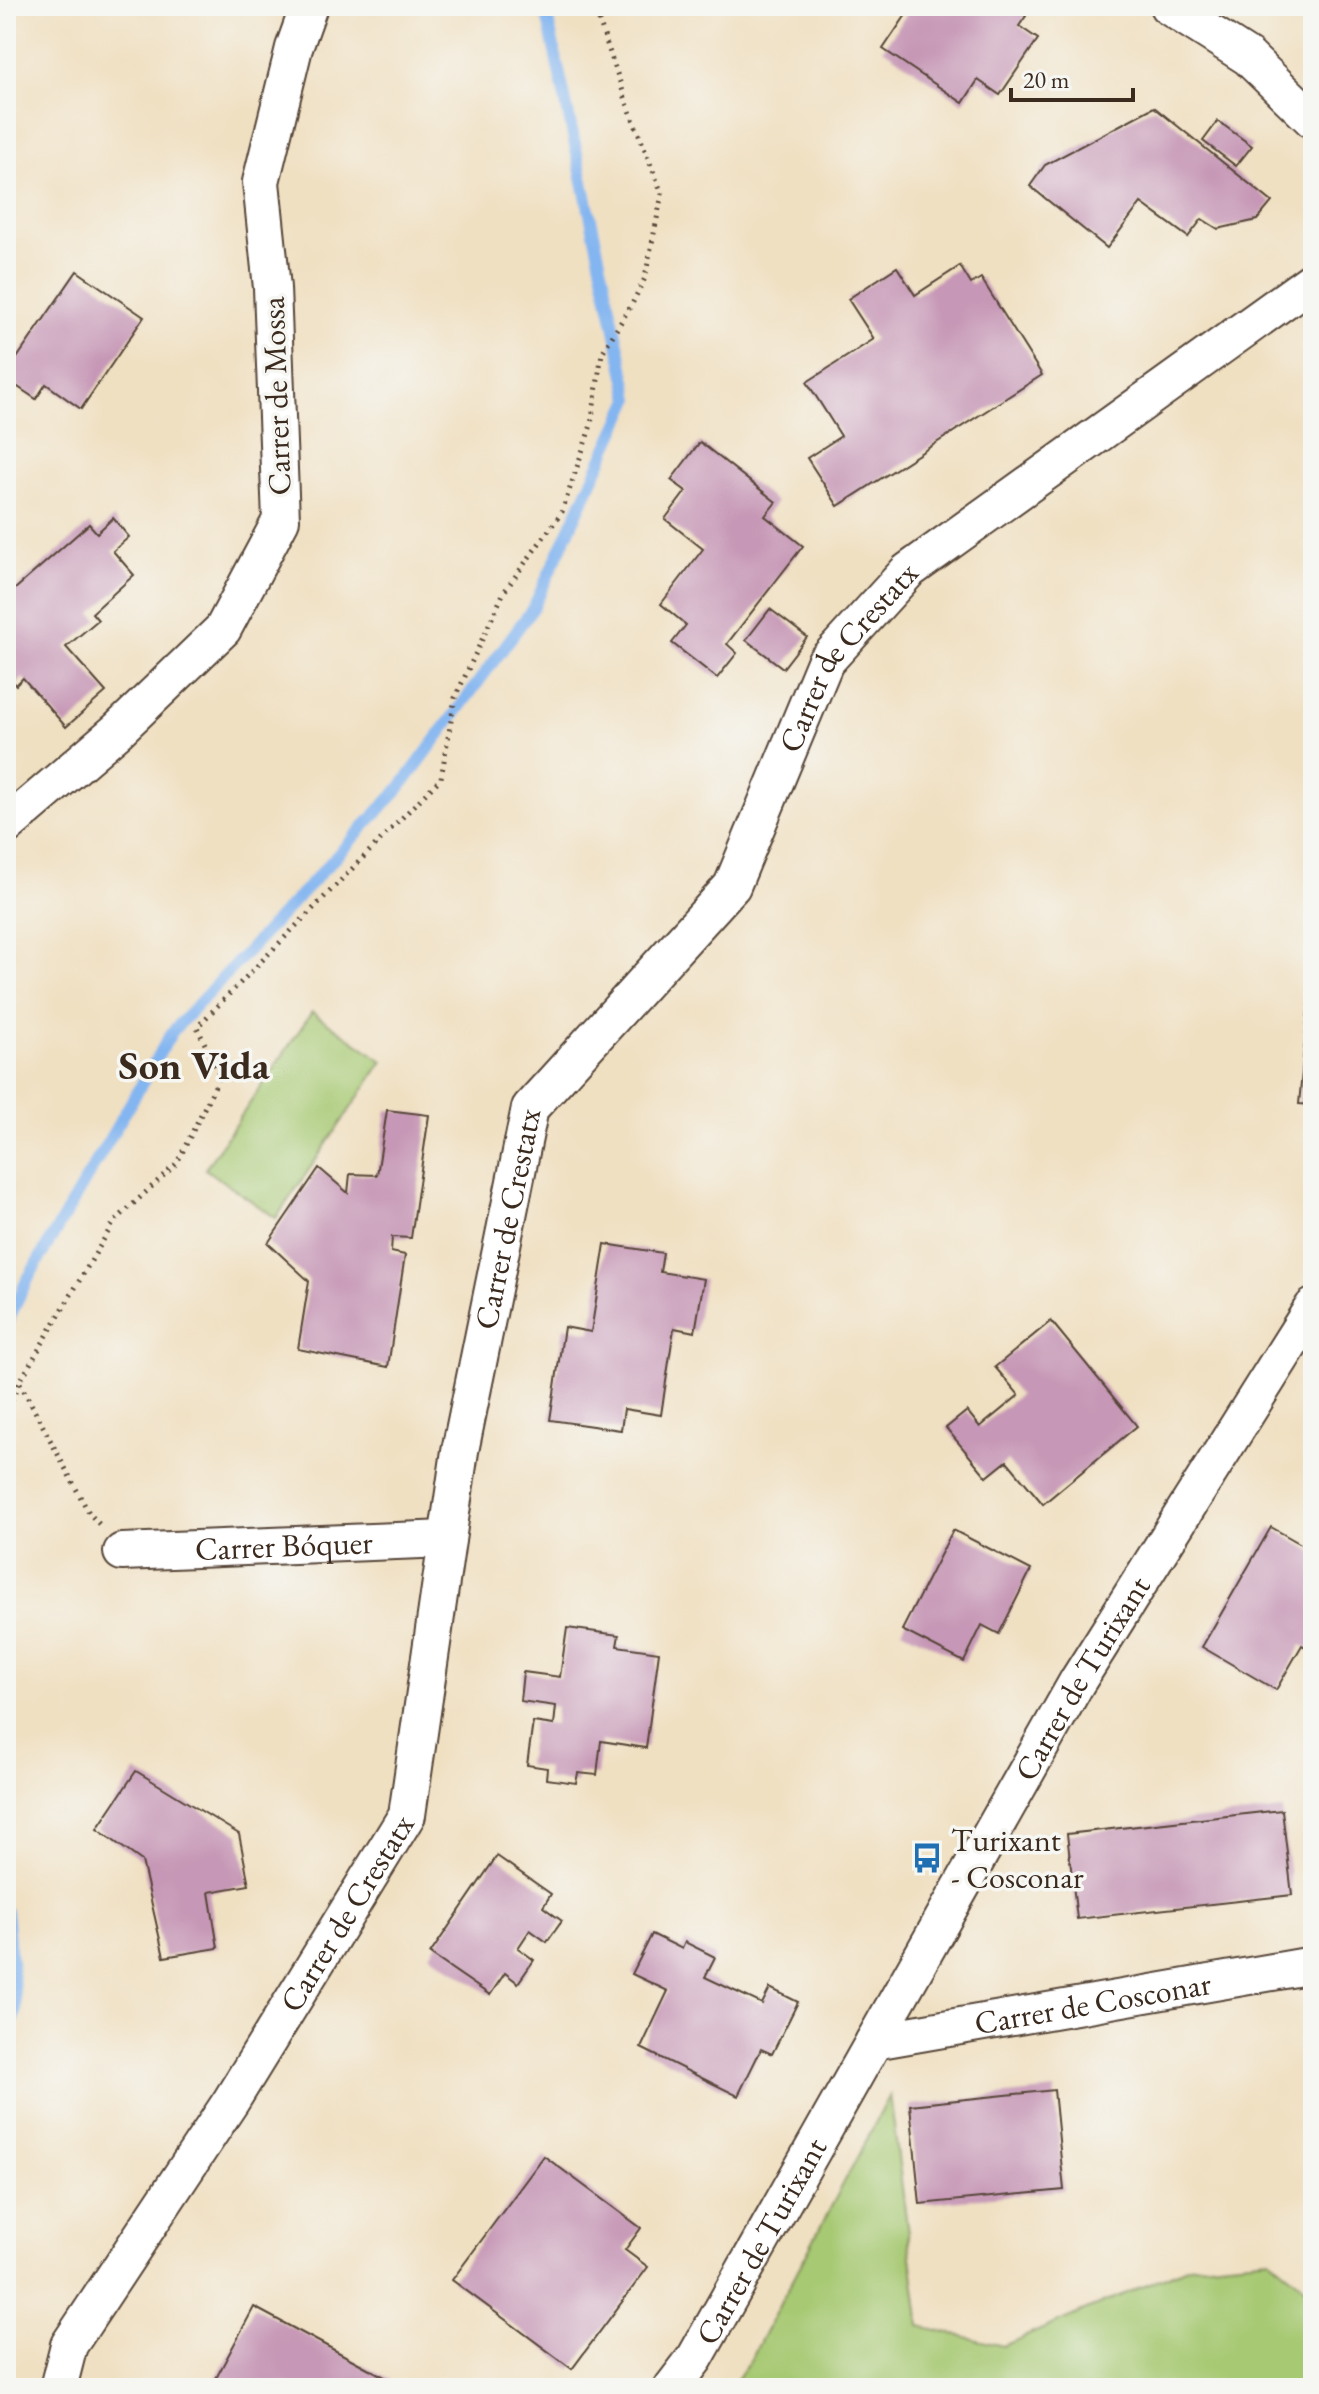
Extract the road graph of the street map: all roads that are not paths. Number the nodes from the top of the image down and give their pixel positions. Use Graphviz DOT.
graph roads {
  1 [pos="309,6"];
  2 [pos="1168,6"];
  3 [pos="1313,120"];
  4 [pos="1313,280"];
  5 [pos="6,826"];
  6 [pos="1313,1307"];
  7 [pos="447,1539"];
  8 [pos="122,1552"];
  9 [pos="1313,1965"];
  10 [pos="874,2041"];
  11 [pos="58,2388"];
  12 [pos="672,2388"];
  1 -- 5 [label="street, Carrer de Mossa"];
  2 -- 3 [label="street"];
  4 -- 7 [label="street, Carrer de Crestatx"];
  6 -- 10 [label="street, Carrer de Turixant"];
  7 -- 8 [label="street, Carrer Bóquer"];
  7 -- 11 [label="street, Carrer de Crestatx"];
  9 -- 10 [label="street, Carrer de Cosconar"];
  10 -- 12 [label="street, Carrer de Turixant"];
}
